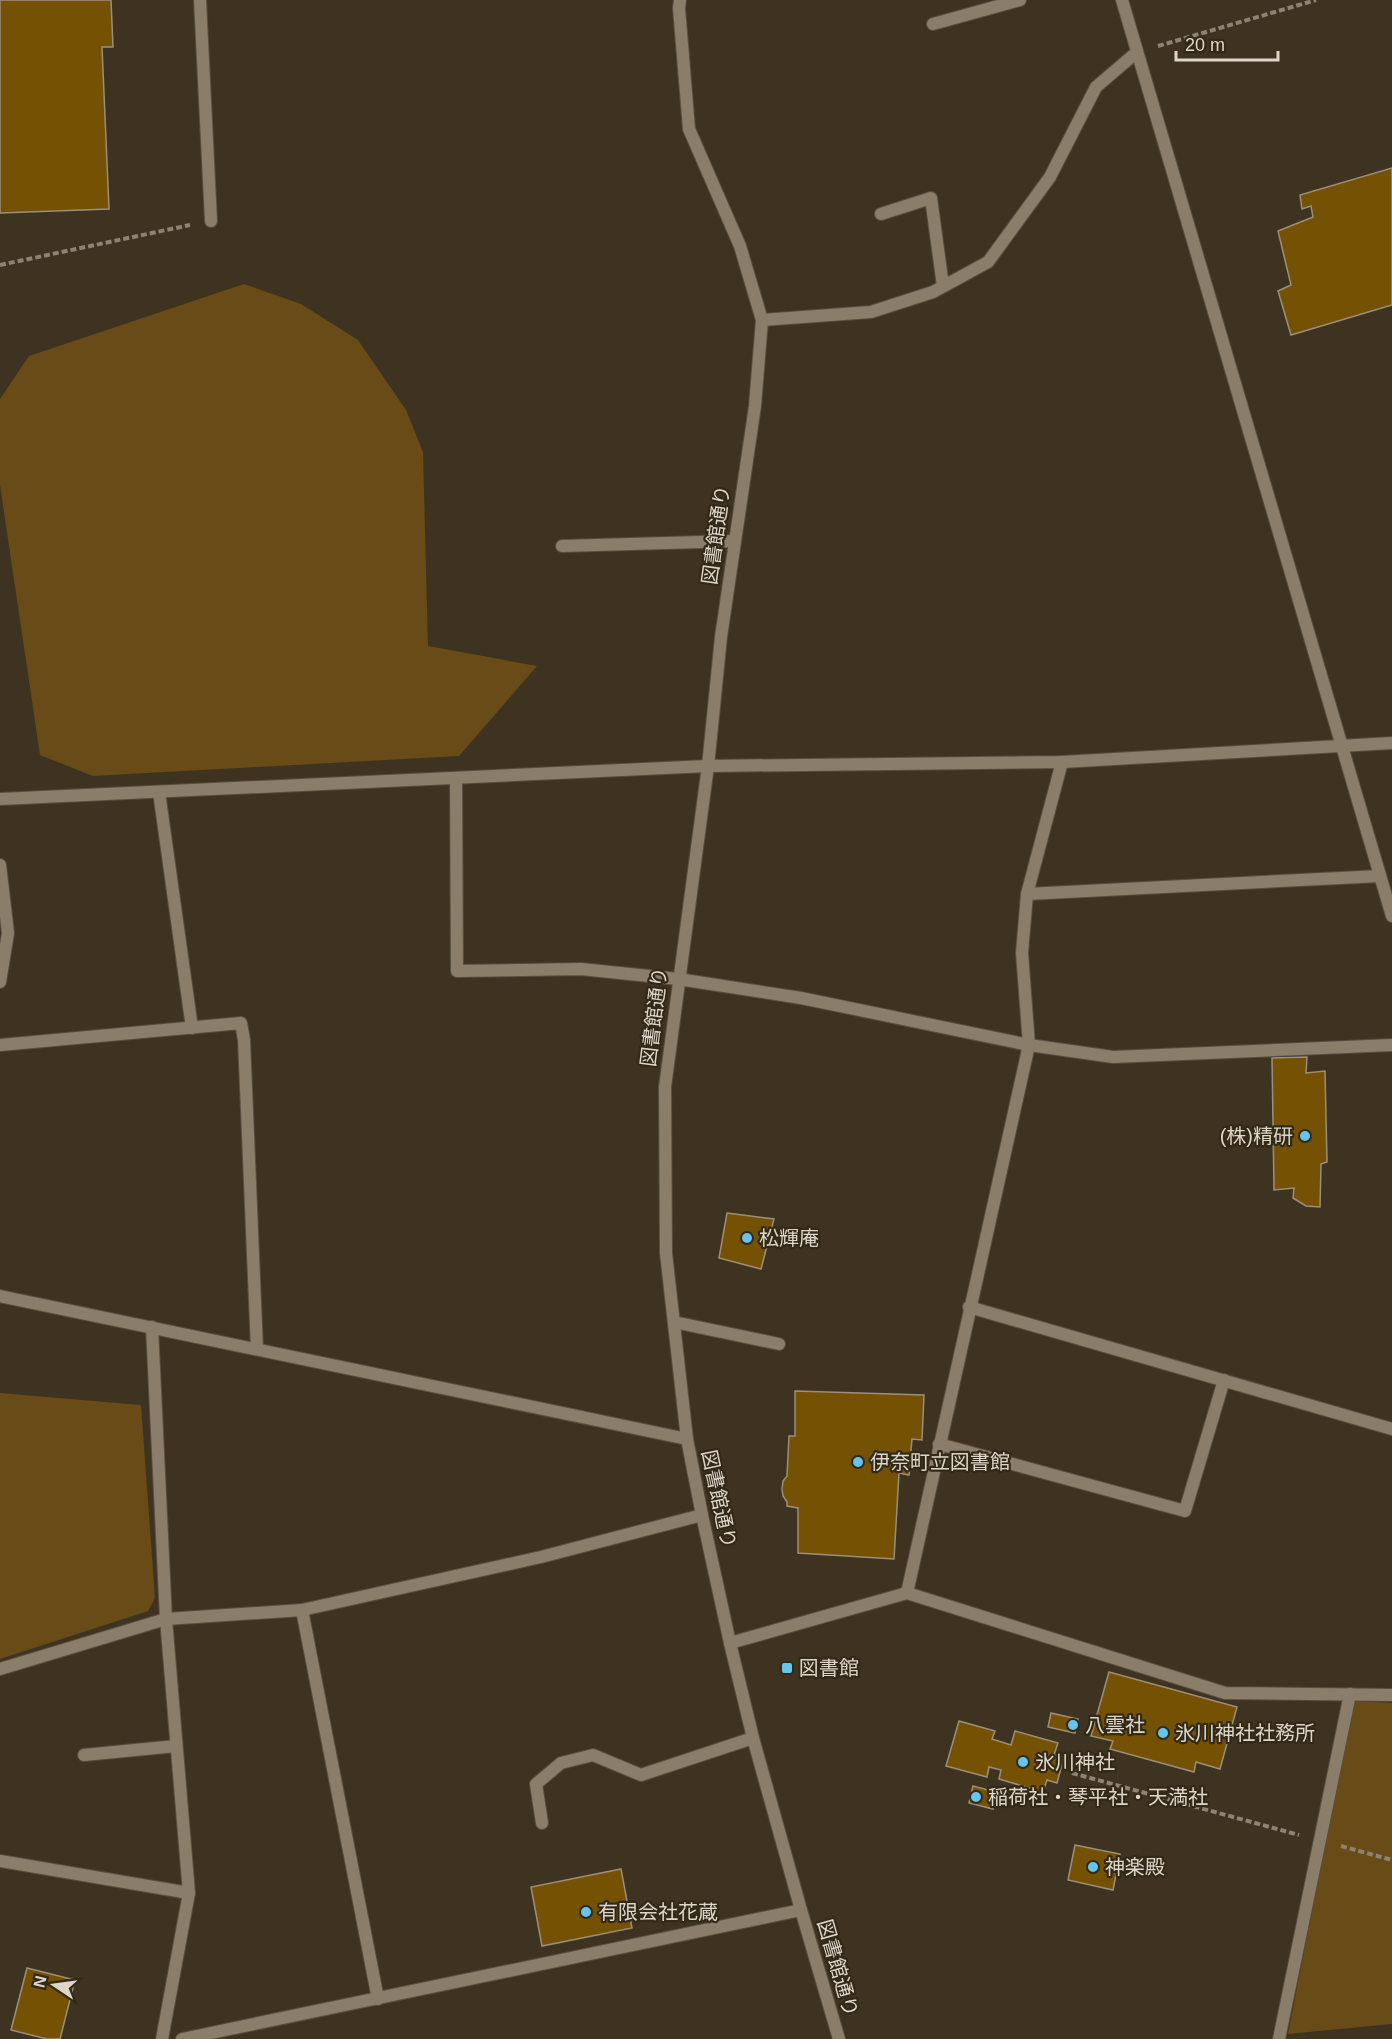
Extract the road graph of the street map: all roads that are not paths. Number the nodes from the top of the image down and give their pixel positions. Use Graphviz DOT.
graph roads {
  1 [pos="200,0"];
  2 [pos="680,0"];
  3 [pos="1020,0"];
  4 [pos="1122,0"];
  5 [pos="933,24"];
  6 [pos="1137,52"];
  7 [pos="881,214"];
  8 [pos="211,221"];
  9 [pos="943,286"];
  10 [pos="762,320"];
  11 [pos="735,541"];
  12 [pos="562,546"];
  13 [pos="1392,743"];
  14 [pos="1341,745"];
  15 [pos="1062,762"];
  16 [pos="708,766"];
  17 [pos="456,778"];
  18 [pos="159,792"];
  19 [pos="0,799"];
  20 [pos="0,865"];
  21 [pos="1380,876"];
  22 [pos="1028,894"];
  23 [pos="1390,901"];
  24 [pos="1392,916"];
  25 [pos="678,979"];
  26 [pos="0,982"];
  27 [pos="192,1028"];
  28 [pos="0,1045"];
  29 [pos="1029,1045"];
  30 [pos="1392,1045"];
  31 [pos="0,1296"];
  32 [pos="969,1307"];
  33 [pos="674,1322"];
  34 [pos="152,1327"];
  35 [pos="779,1344"];
  36 [pos="257,1349"];
  37 [pos="1224,1380"];
  38 [pos="1392,1429"];
  39 [pos="687,1439"];
  40 [pos="939,1444"];
  41 [pos="702,1515"];
  42 [pos="907,1593"];
  43 [pos="302,1610"];
  44 [pos="166,1619"];
  45 [pos="730,1643"];
  46 [pos="0,1669"];
  47 [pos="1350,1694"];
  48 [pos="1392,1695"];
  49 [pos="753,1738"];
  50 [pos="176,1746"];
  51 [pos="84,1755"];
  52 [pos="542,1823"];
  53 [pos="0,1861"];
  54 [pos="189,1893"];
  55 [pos="801,1910"];
  56 [pos="378,1999"];
  57 [pos="162,2039"];
  58 [pos="182,2039"];
  59 [pos="839,2039"];
  60 [pos="1279,2039"];
  1 -- 8 [label="street"];
  2 -- 10 [label="street, 図書館通り"];
  3 -- 5 [label="street"];
  4 -- 6 [label="street"];
  6 -- 9 [label="street"];
  6 -- 14 [label="street"];
  7 -- 9 [label="street"];
  9 -- 10 [label="street"];
  10 -- 11 [label="street, 図書館通り"];
  11 -- 12 [label="street"];
  11 -- 16 [label="street, 図書館通り"];
  13 -- 14 [label="street"];
  14 -- 15 [label="street"];
  14 -- 21 [label="street"];
  15 -- 16 [label="street"];
  15 -- 22 [label="street"];
  16 -- 17 [label="street"];
  16 -- 25 [label="street, 図書館通り"];
  17 -- 18 [label="street"];
  17 -- 25 [label="street"];
  18 -- 19 [label="street"];
  18 -- 27 [label="street"];
  20 -- 26 [label="street"];
  21 -- 22 [label="street"];
  21 -- 23 [label="street"];
  22 -- 29 [label="street"];
  23 -- 24 [label="street"];
  25 -- 29 [label="street"];
  25 -- 33 [label="street, 図書館通り"];
  27 -- 28 [label="street"];
  27 -- 36 [label="street"];
  29 -- 30 [label="street"];
  29 -- 32 [label="street"];
  31 -- 34 [label="street"];
  32 -- 37 [label="street"];
  32 -- 40 [label="street"];
  33 -- 35 [label="street"];
  33 -- 39 [label="street, 図書館通り"];
  34 -- 36 [label="street"];
  34 -- 44 [label="street"];
  36 -- 39 [label="street"];
  37 -- 38 [label="street"];
  37 -- 40 [label="street"];
  39 -- 41 [label="street, 図書館通り"];
  40 -- 42 [label="street"];
  41 -- 43 [label="street"];
  41 -- 45 [label="street, 図書館通り"];
  42 -- 45 [label="street"];
  42 -- 47 [label="street"];
  43 -- 44 [label="street"];
  43 -- 56 [label="street"];
  44 -- 46 [label="street"];
  44 -- 50 [label="street"];
  45 -- 49 [label="street, 図書館通り"];
  47 -- 48 [label="street"];
  47 -- 60 [label="street"];
  49 -- 52 [label="street"];
  49 -- 55 [label="street, 図書館通り"];
  50 -- 51 [label="street"];
  50 -- 54 [label="street"];
  53 -- 54 [label="street"];
  54 -- 57 [label="street"];
  55 -- 56 [label="street"];
  55 -- 59 [label="street, 図書館通り"];
  56 -- 58 [label="street"];
}
